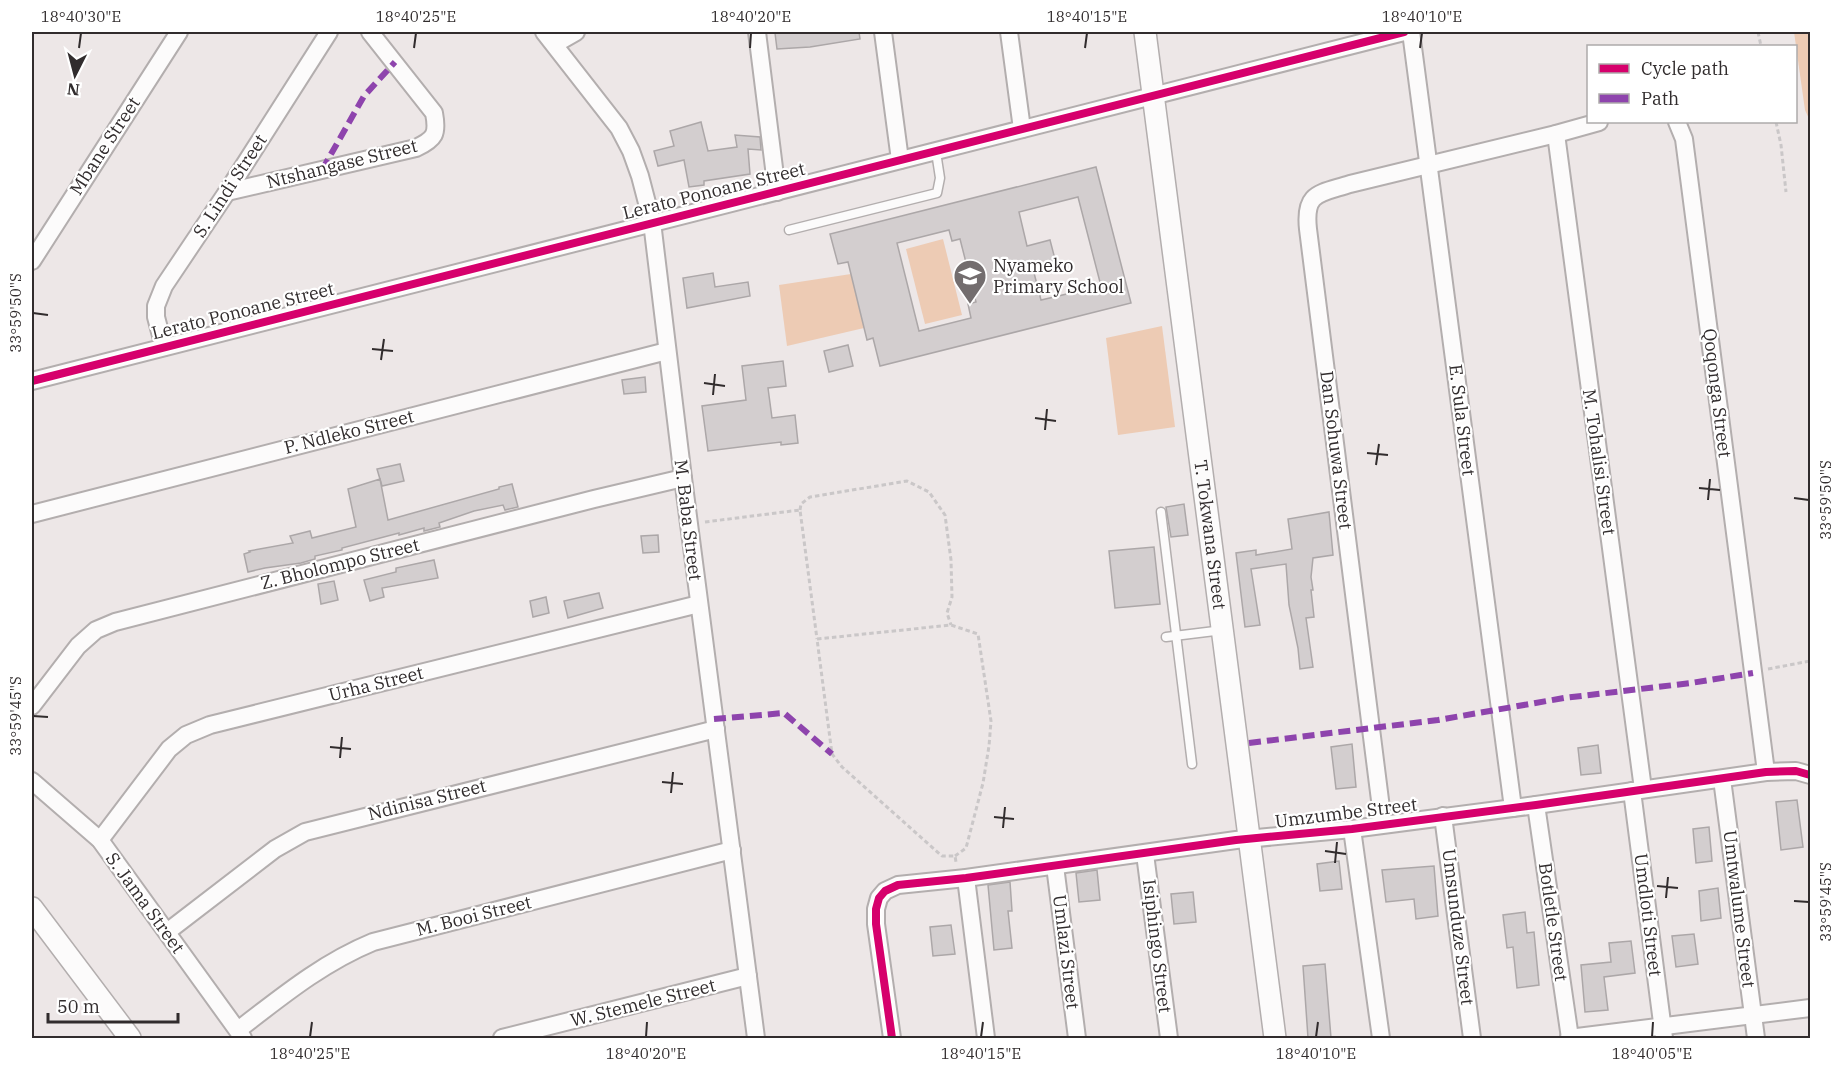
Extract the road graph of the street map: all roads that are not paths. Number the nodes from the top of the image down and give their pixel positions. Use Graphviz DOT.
graph roads {
  1 [pos="179,32"];
  2 [pos="329,32"];
  3 [pos="370,32"];
  4 [pos="576,32"];
  5 [pos="757,32"];
  6 [pos="883,32"];
  7 [pos="1009,32"];
  8 [pos="1145,32"];
  9 [pos="1404,32"];
  10 [pos="1411,32"];
  11 [pos="550,38"];
  12 [pos="1154,96"];
  13 [pos="1595,123"];
  14 [pos="1677,123"];
  15 [pos="1022,129"];
  16 [pos="1556,134"];
  17 [pos="936,152"];
  18 [pos="900,160"];
  19 [pos="1428,164"];
  20 [pos="227,192"];
  21 [pos="777,192"];
  22 [pos="651,222"];
  23 [pos="789,230"];
  24 [pos="32,261"];
  25 [pos="164,347"];
  26 [pos="667,351"];
  27 [pos="32,381"];
  28 [pos="683,478"];
  29 [pos="1161,512"];
  30 [pos="32,514"];
  31 [pos="699,604"];
  32 [pos="1223,630"];
  33 [pos="1171,637"];
  34 [pos="32,706"];
  35 [pos="716,729"];
  36 [pos="1192,764"];
  37 [pos="1766,772"];
  38 [pos="1810,775"];
  39 [pos="1722,779"];
  40 [pos="32,781"];
  41 [pos="1637,790"];
  42 [pos="1536,805"];
  43 [pos="1513,808"];
  44 [pos="1443,816"];
  45 [pos="1383,824"];
  46 [pos="1352,828"];
  47 [pos="1251,839"];
  48 [pos="100,840"];
  49 [pos="732,850"];
  50 [pos="1145,854"];
  51 [pos="1055,866"];
  52 [pos="963,879"];
  53 [pos="32,908"];
  54 [pos="167,932"];
  55 [pos="748,976"];
  56 [pos="1810,1008"];
  57 [pos="1753,1014"];
  58 [pos="1664,1032"];
  59 [pos="241,1034"];
  60 [pos="130,1038"];
  61 [pos="502,1038"];
  62 [pos="756,1038"];
  63 [pos="892,1038"];
  64 [pos="986,1038"];
  65 [pos="1077,1038"];
  66 [pos="1169,1038"];
  67 [pos="1275,1038"];
  68 [pos="1381,1038"];
  69 [pos="1472,1038"];
  70 [pos="1570,1038"];
  71 [pos="1756,1038"];
  1 -- 24 [label="street, Mbane Street"];
  2 -- 20 [label="street, S. Lindi Street"];
  3 -- 20 [label="street, Ntshangase Street"];
  4 -- 11 [label="street"];
  5 -- 21 [label="street"];
  6 -- 18 [label="street"];
  7 -- 15 [label="street"];
  8 -- 12 [label="street, T. Tokwana Street"];
  9 -- 12 [label="street, Lerato Ponoane Street"];
  10 -- 19 [label="street, E. Sula Street"];
  11 -- 22 [label="street, M. Baba Street"];
  12 -- 15 [label="street, Lerato Ponoane Street"];
  12 -- 32 [label="street, T. Tokwana Street"];
  13 -- 16 [label="street"];
  14 -- 37 [label="street, Qoqonga Street"];
  15 -- 17 [label="street, Lerato Ponoane Street"];
  16 -- 19 [label="street"];
  16 -- 41 [label="street, M. Tohalisi Street"];
  17 -- 18 [label="street, Lerato Ponoane Street"];
  17 -- 23 [label="lane"];
  18 -- 21 [label="street, Lerato Ponoane Street"];
  19 -- 43 [label="street, E. Sula Street"];
  19 -- 45 [label="street, Dan Sohuwa Street"];
  20 -- 25 [label="street, S. Lindi Street"];
  21 -- 22 [label="street, Lerato Ponoane Street"];
  22 -- 25 [label="street, Lerato Ponoane Street"];
  22 -- 26 [label="street, M. Baba Street"];
  25 -- 27 [label="street, Lerato Ponoane Street"];
  26 -- 28 [label="street, M. Baba Street"];
  26 -- 30 [label="street, P. Ndleko Street"];
  28 -- 31 [label="street, M. Baba Street"];
  28 -- 34 [label="street, Z. Bholompo Street"];
  29 -- 33 [label="lane"];
  31 -- 35 [label="street, M. Baba Street"];
  31 -- 48 [label="street, Urha Street"];
  32 -- 33 [label="lane"];
  32 -- 47 [label="street, T. Tokwana Street"];
  33 -- 36 [label="lane"];
  35 -- 49 [label="street, M. Baba Street"];
  35 -- 54 [label="street, Ndinisa Street"];
  37 -- 38 [label="street, Umzumbe Street"];
  37 -- 39 [label="street, Umzumbe Street"];
  39 -- 41 [label="street, Umzumbe Street"];
  39 -- 57 [label="street, Umtwalume Street"];
  40 -- 48 [label="street, S. Jama Street"];
  41 -- 42 [label="street, Umzumbe Street"];
  41 -- 58 [label="street, Umdloti Street"];
  42 -- 43 [label="street, Umzumbe Street"];
  42 -- 70 [label="street, Botletle Street"];
  43 -- 44 [label="street, Umzumbe Street"];
  44 -- 45 [label="street, Umzumbe Street"];
  44 -- 69 [label="street, Umsunduze Street"];
  45 -- 46 [label="street, Umzumbe Street"];
  46 -- 47 [label="street, Umzumbe Street"];
  46 -- 68 [label="street"];
  47 -- 50 [label="street, Umzumbe Street"];
  47 -- 67 [label="street, T. Tokwana Street"];
  48 -- 54 [label="street, S. Jama Street"];
  49 -- 55 [label="street, M. Baba Street"];
  49 -- 59 [label="street, M. Booi Street"];
  50 -- 51 [label="street, Umzumbe Street"];
  50 -- 66 [label="street, Isiphingo Street"];
  51 -- 52 [label="street, Umzumbe Street"];
  51 -- 65 [label="street, Umlazi Street"];
  52 -- 63 [label="street, Umzumbe Street"];
  52 -- 64 [label="street"];
  53 -- 60 [label="street"];
  54 -- 59 [label="street, S. Jama Street"];
  55 -- 61 [label="street, W. Stemele Street"];
  55 -- 62 [label="street, M. Baba Street"];
  56 -- 57 [label="street"];
  57 -- 58 [label="street"];
  57 -- 71 [label="street, Umtwalume Street"];
  58 -- 70 [label="street"];
}
